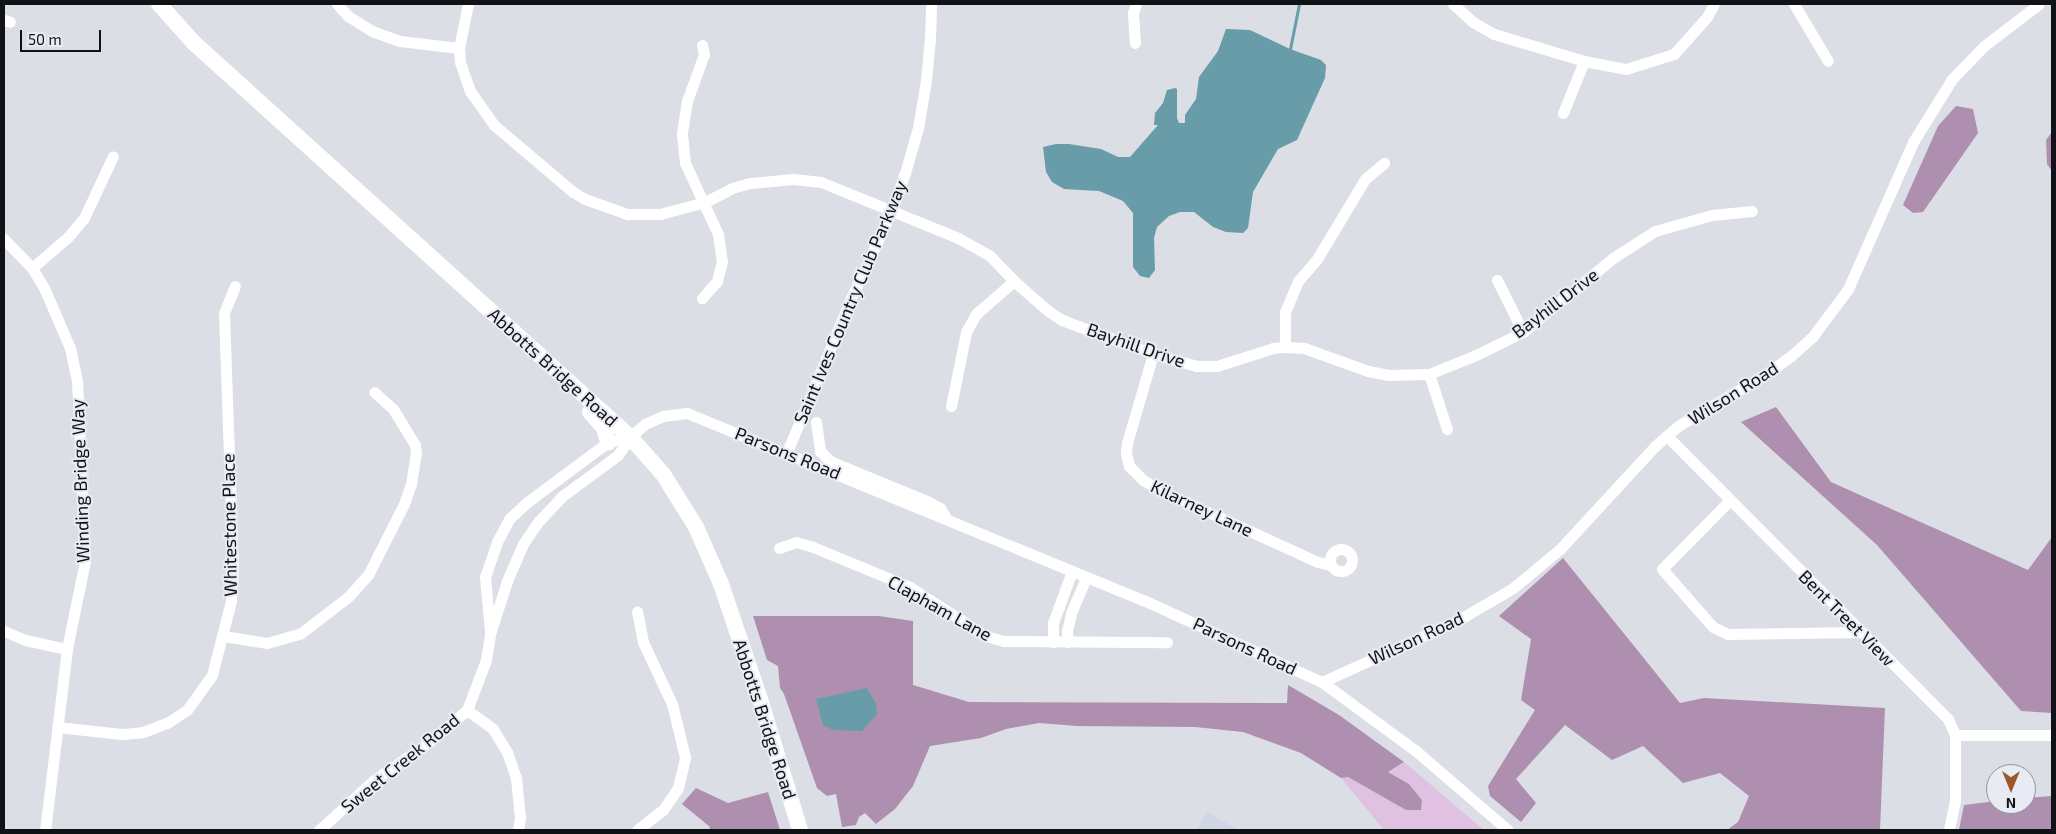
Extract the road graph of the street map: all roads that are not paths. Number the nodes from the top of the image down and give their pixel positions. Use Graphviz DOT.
graph roads {
  1 [pos="159,4"];
  2 [pos="337,4"];
  3 [pos="468,4"];
  4 [pos="931,4"];
  5 [pos="1136,4"];
  6 [pos="1453,4"];
  7 [pos="1714,4"];
  8 [pos="1794,4"];
  9 [pos="2039,4"];
  10 [pos="1135,43"];
  11 [pos="702,45"];
  12 [pos="459,48"];
  13 [pos="1584,61"];
  14 [pos="1828,61"];
  15 [pos="1562,113"];
  16 [pos="113,156"];
  17 [pos="1384,163"];
  18 [pos="704,202"];
  19 [pos="892,210"];
  20 [pos="1752,211"];
  21 [pos="4,239"];
  22 [pos="32,268"];
  23 [pos="1497,280"];
  24 [pos="1014,281"];
  25 [pos="235,286"];
  26 [pos="702,298"];
  27 [pos="1523,332"];
  28 [pos="527,342"];
  29 [pos="1285,347"];
  30 [pos="1153,354"];
  31 [pos="1429,374"];
  32 [pos="374,392"];
  33 [pos="951,406"];
  34 [pos="816,422"];
  35 [pos="1447,430"];
  36 [pos="1667,436"];
  37 [pos="630,437"];
  38 [pos="608,442"];
  39 [pos="787,452"];
  40 [pos="1729,501"];
  41 [pos="948,519"];
  42 [pos="779,548"];
  43 [pos="1330,565"];
  44 [pos="1072,571"];
  45 [pos="1086,577"];
  46 [pos="1057,610"];
  47 [pos="637,612"];
  48 [pos="1071,615"];
  49 [pos="4,631"];
  50 [pos="1861,632"];
  51 [pos="490,634"];
  52 [pos="223,636"];
  53 [pos="1053,642"];
  54 [pos="1068,642"];
  55 [pos="1167,642"];
  56 [pos="67,649"];
  57 [pos="1322,682"];
  58 [pos="467,710"];
  59 [pos="57,727"];
  60 [pos="1955,735"];
  61 [pos="2052,735"];
  62 [pos="45,830"];
  63 [pos="319,830"];
  64 [pos="518,830"];
  65 [pos="637,830"];
  66 [pos="800,830"];
  67 [pos="1508,830"];
  68 [pos="1949,830"];
  1 -- 28 [label="main road, Abbotts Bridge Road"];
  2 -- 12 [label="street"];
  3 -- 12 [label="street, Bayhill Drive"];
  4 -- 19 [label="street, Saint Ives Country Club Parkway"];
  5 -- 10 [label="street"];
  6 -- 13 [label="street"];
  7 -- 13 [label="street"];
  8 -- 14 [label="street"];
  9 -- 36 [label="street, Wilson Road"];
  11 -- 18 [label="street"];
  12 -- 18 [label="street, Bayhill Drive"];
  13 -- 15 [label="street"];
  16 -- 22 [label="street"];
  17 -- 29 [label="street"];
  18 -- 19 [label="street, Bayhill Drive"];
  18 -- 26 [label="street"];
  19 -- 24 [label="street, Bayhill Drive"];
  19 -- 39 [label="street, Saint Ives Country Club Parkway"];
  20 -- 27 [label="street, Bayhill Drive"];
  21 -- 22 [label="street, Winding Bridge Way"];
  22 -- 56 [label="street, Winding Bridge Way"];
  23 -- 27 [label="street"];
  24 -- 30 [label="street, Bayhill Drive"];
  24 -- 33 [label="street"];
  25 -- 52 [label="street, Whitestone Place"];
  27 -- 31 [label="street, Bayhill Drive"];
  28 -- 37 [label="main road, Abbotts Bridge Road"];
  28 -- 38 [label="main road"];
  29 -- 30 [label="street, Bayhill Drive"];
  29 -- 31 [label="street, Bayhill Drive"];
  30 -- 43 [label="street, Kilarney Lane"];
  31 -- 35 [label="street"];
  32 -- 52 [label="street"];
  34 -- 41 [label="street, Parsons Road"];
  36 -- 40 [label="street, Bent Treet View"];
  36 -- 57 [label="street, Wilson Road"];
  37 -- 38 [label="street, Sweet Creek Road"];
  37 -- 39 [label="street, Parsons Road"];
  37 -- 51 [label="street, Sweet Creek Road"];
  37 -- 66 [label="main road, Abbotts Bridge Road"];
  38 -- 51 [label="street, Sweet Creek Road"];
  39 -- 41 [label="street, Parsons Road"];
  40 -- 50 [label="street, Bent Treet View"];
  40 -- 50 [label="street"];
  41 -- 44 [label="street, Parsons Road"];
  42 -- 53 [label="street, Clapham Lane"];
  44 -- 45 [label="street, Parsons Road"];
  44 -- 46 [label="street"];
  45 -- 48 [label="street"];
  45 -- 57 [label="street, Parsons Road"];
  46 -- 48 [label="street"];
  46 -- 53 [label="street"];
  47 -- 65 [label="street"];
  48 -- 54 [label="street"];
  49 -- 56 [label="street"];
  50 -- 60 [label="street, Bent Treet View"];
  51 -- 58 [label="street, Sweet Creek Road"];
  52 -- 59 [label="street, Whitestone Place"];
  53 -- 54 [label="street, Clapham Lane"];
  54 -- 55 [label="street, Clapham Lane"];
  56 -- 59 [label="street, Winding Bridge Way"];
  57 -- 67 [label="street, Parsons Road"];
  58 -- 63 [label="street, Sweet Creek Road"];
  58 -- 64 [label="street"];
  59 -- 62 [label="street, Winding Bridge Way"];
  60 -- 61 [label="street"];
  60 -- 68 [label="street"];
}
